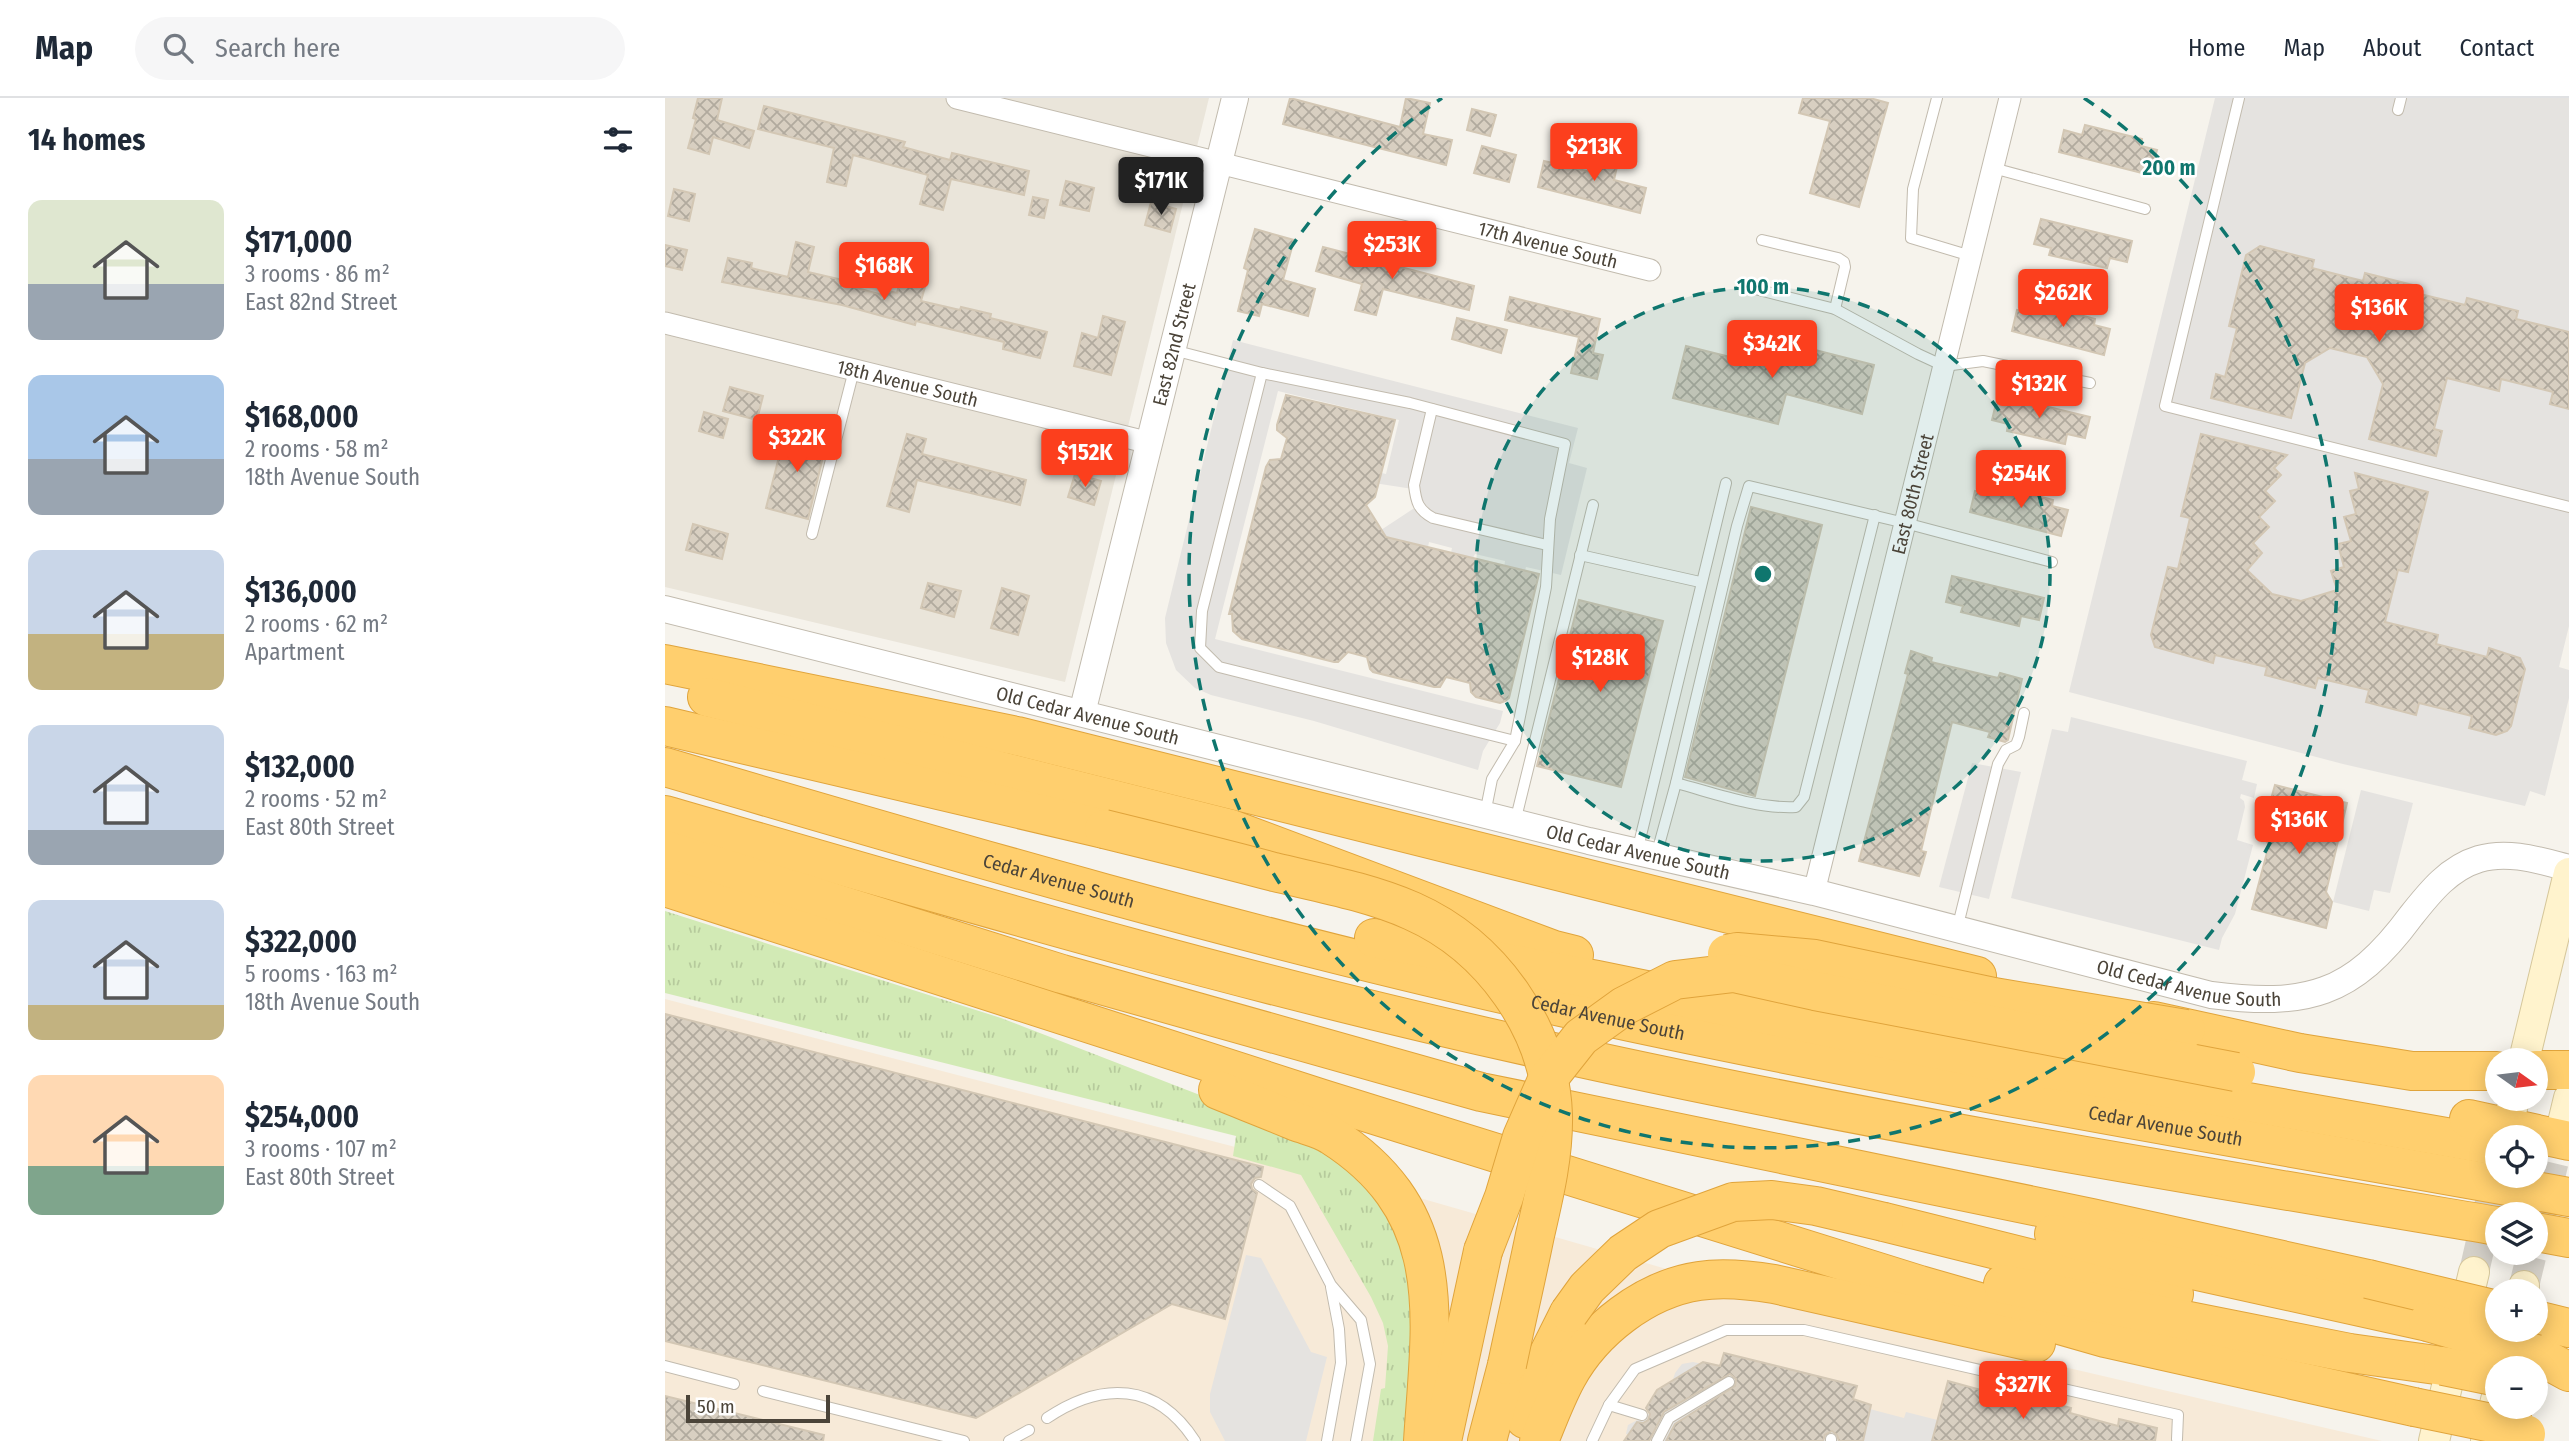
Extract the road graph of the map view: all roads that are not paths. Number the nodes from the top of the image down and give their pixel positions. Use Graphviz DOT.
graph roads {
  1 [pos="957,98"];
  2 [pos="1235,98"];
  3 [pos="1937,98"];
  4 [pos="2010,98"];
  5 [pos="2239,98"];
  6 [pos="1219,162"];
  7 [pos="1993,168"];
  8 [pos="2145,209"];
  9 [pos="1762,240"];
  10 [pos="1971,256"];
  11 [pos="1650,270"];
  12 [pos="1751,288"];
  13 [pos="1835,309"];
  14 [pos="665,323"];
  15 [pos="1173,350"];
  16 [pos="1944,366"];
  17 [pos="854,370"];
  18 [pos="1262,373"];
  19 [pos="2090,383"];
  20 [pos="1432,409"];
  21 [pos="1150,443"];
  22 [pos="1727,483"];
  23 [pos="1593,505"];
  24 [pos="2569,507"];
  25 [pos="1875,515"];
  26 [pos="1905,523"];
  27 [pos="812,534"];
  28 [pos="1548,545"];
  29 [pos="1580,555"];
  30 [pos="2052,562"];
  31 [pos="1700,582"];
  32 [pos="665,609"];
  33 [pos="665,640"];
  34 [pos="665,664"];
  35 [pos="665,687"];
  36 [pos="1082,713"];
  37 [pos="2024,713"];
  38 [pos="665,726"];
  39 [pos="1017,736"];
  40 [pos="1515,741"];
  41 [pos="665,768"];
  42 [pos="1676,783"];
  43 [pos="665,815"];
  44 [pos="1485,815"];
  45 [pos="1515,822"];
  46 [pos="665,850"];
  47 [pos="1646,854"];
  48 [pos="2569,871"];
  49 [pos="1024,873"];
  50 [pos="665,887"];
  51 [pos="1814,892"];
  52 [pos="665,897"];
  53 [pos="768,920"];
  54 [pos="1957,929"];
  55 [pos="1079,1021"];
  56 [pos="2186,1029"];
  57 [pos="2519,1048"];
  58 [pos="1983,1059"];
  59 [pos="2548,1070"];
  60 [pos="2569,1070"];
  61 [pos="2485,1089"];
  62 [pos="2485,1094"];
  63 [pos="2561,1136"];
  64 [pos="1721,1143"];
  65 [pos="1259,1185"];
  66 [pos="2569,1197"];
  67 [pos="1667,1207"];
  68 [pos="2485,1224"];
  69 [pos="2548,1234"];
  70 [pos="2569,1238"];
  71 [pos="1483,1251"];
  72 [pos="2474,1272"];
  73 [pos="1331,1285"];
  74 [pos="2569,1328"];
  75 [pos="2352,1346"];
  76 [pos="2535,1349"];
  77 [pos="665,1366"];
  78 [pos="2485,1375"];
  79 [pos="1729,1382"];
  80 [pos="734,1384"];
  81 [pos="763,1391"];
  82 [pos="1609,1405"];
  83 [pos="2406,1405"];
  84 [pos="1642,1415"];
  85 [pos="1047,1418"];
  86 [pos="2491,1419"];
  87 [pos="1029,1430"];
  88 [pos="2534,1437"];
  89 [pos="2177,1439"];
  90 [pos="964,1441"];
  91 [pos="1009,1441"];
  92 [pos="1195,1441"];
  93 [pos="1327,1441"];
  94 [pos="1356,1441"];
  95 [pos="1423,1441"];
  96 [pos="1442,1441"];
  97 [pos="1487,1441"];
  98 [pos="1518,1441"];
  99 [pos="1539,1441"];
  100 [pos="1592,1441"];
  101 [pos="1657,1441"];
  102 [pos="2434,1441"];
  103 [pos="2486,1441"];
  1 -- 6 [label="street, 17th Avenue South"];
  2 -- 6 [label="street, East 82nd Street"];
  3 -- 10 [label="lane"];
  4 -- 7 [label="street, East 80th Street"];
  5 -- 24 [label="lane"];
  6 -- 11 [label="street, 17th Avenue South"];
  6 -- 15 [label="street, East 82nd Street"];
  7 -- 8 [label="lane"];
  7 -- 10 [label="street, East 80th Street"];
  9 -- 13 [label="lane"];
  10 -- 16 [label="street, East 80th Street"];
  12 -- 13 [label="lane"];
  13 -- 16 [label="lane"];
  14 -- 17 [label="street, 18th Avenue South"];
  15 -- 18 [label="lane"];
  15 -- 21 [label="street, East 82nd Street"];
  16 -- 19 [label="lane"];
  16 -- 26 [label="street, East 80th Street"];
  17 -- 21 [label="street, 18th Avenue South"];
  17 -- 27 [label="lane"];
  18 -- 20 [label="lane"];
  18 -- 40 [label="lane"];
  20 -- 28 [label="lane"];
  20 -- 28 [label="lane"];
  21 -- 36 [label="street, East 82nd Street"];
  22 -- 31 [label="lane"];
  23 -- 29 [label="lane"];
  25 -- 26 [label="lane"];
  25 -- 42 [label="lane"];
  25 -- 42 [label="lane"];
  26 -- 30 [label="lane"];
  26 -- 51 [label="street, East 80th Street"];
  28 -- 40 [label="lane"];
  29 -- 31 [label="lane"];
  29 -- 45 [label="lane"];
  31 -- 47 [label="lane"];
  32 -- 36 [label="street, Old Cedar Avenue South"];
  33 -- 39 [label="highway"];
  34 -- 39 [label="highway"];
  35 -- 58 [label="highway"];
  36 -- 44 [label="street, Old Cedar Avenue South"];
  37 -- 54 [label="lane"];
  38 -- 97 [label="highway, bridge"];
  39 -- 56 [label="highway"];
  40 -- 44 [label="lane"];
  41 -- 49 [label="highway, Cedar Avenue South"];
  42 -- 47 [label="lane"];
  43 -- 68 [label="highway"];
  44 -- 45 [label="street, Old Cedar Avenue South"];
  45 -- 47 [label="street, Old Cedar Avenue South"];
  46 -- 64 [label="highway"];
  47 -- 51 [label="street, Old Cedar Avenue South"];
  48 -- 54 [label="street, Old Cedar Avenue South"];
  48 -- 57 [label="main road"];
  49 -- 58 [label="highway"];
  49 -- 66 [label="highway, Cedar Avenue South"];
  50 -- 53 [label="highway"];
  51 -- 54 [label="street, Old Cedar Avenue South"];
  52 -- 53 [label="highway"];
  53 -- 55 [label="highway"];
  55 -- 67 [label="highway"];
  55 -- 95 [label="highway"];
  56 -- 61 [label="highway"];
  56 -- 71 [label="highway, bridge"];
  58 -- 62 [label="highway"];
  59 -- 60 [label="highway"];
  63 -- 71 [label="highway, bridge"];
  64 -- 76 [label="highway, bridge"];
  64 -- 76 [label="highway, bridge"];
  65 -- 73 [label="lane"];
  67 -- 75 [label="highway"];
  67 -- 83 [label="highway"];
  69 -- 70 [label="highway"];
  71 -- 96 [label="highway"];
  72 -- 102 [label="main road"];
  73 -- 93 [label="lane"];
  73 -- 94 [label="lane"];
  74 -- 76 [label="highway"];
  75 -- 78 [label="highway, bridge"];
  75 -- 98 [label="highway, bridge"];
  77 -- 80 [label="lane"];
  79 -- 101 [label="lane"];
  81 -- 90 [label="lane"];
  82 -- 84 [label="lane"];
  82 -- 89 [label="lane"];
  82 -- 100 [label="lane"];
  83 -- 88 [label="highway, bridge"];
  83 -- 99 [label="highway"];
  85 -- 92 [label="lane"];
  86 -- 103 [label="main road"];
  87 -- 91 [label="lane"];
}
